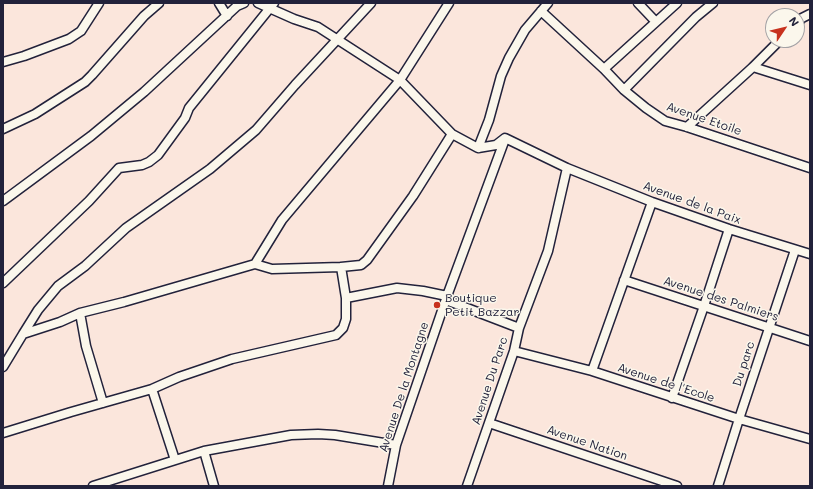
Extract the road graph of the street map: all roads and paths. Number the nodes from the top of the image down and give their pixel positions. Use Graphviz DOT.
graph roads {
  1 [pos="99,3"];
  2 [pos="159,3"];
  3 [pos="219,3"];
  4 [pos="258,3"];
  5 [pos="371,3"];
  6 [pos="448,3"];
  7 [pos="548,3"];
  8 [pos="638,3"];
  9 [pos="677,3"];
  10 [pos="713,3"];
  11 [pos="240,4"];
  12 [pos="272,5"];
  13 [pos="541,11"];
  14 [pos="227,16"];
  15 [pos="656,22"];
  16 [pos="337,38"];
  17 [pos="772,48"];
  18 [pos="3,62"];
  19 [pos="753,67"];
  20 [pos="604,69"];
  21 [pos="400,80"];
  22 [pos="810,85"];
  23 [pos="624,90"];
  24 [pos="687,127"];
  25 [pos="3,129"];
  26 [pos="452,134"];
  27 [pos="505,138"];
  28 [pos="478,148"];
  29 [pos="567,168"];
  30 [pos="810,168"];
  31 [pos="3,201"];
  32 [pos="652,202"];
  33 [pos="729,229"];
  34 [pos="795,250"];
  35 [pos="810,254"];
  36 [pos="255,264"];
  37 [pos="341,268"];
  38 [pos="624,280"];
  39 [pos="3,283"];
  40 [pos="346,298"];
  41 [pos="446,298"];
  42 [pos="704,306"];
  43 [pos="80,313"];
  44 [pos="519,328"];
  45 [pos="769,328"];
  46 [pos="23,334"];
  47 [pos="810,341"];
  48 [pos="514,350"];
  49 [pos="3,367"];
  50 [pos="592,371"];
  51 [pos="152,389"];
  52 [pos="672,398"];
  53 [pos="103,403"];
  54 [pos="739,419"];
  55 [pos="489,423"];
  56 [pos="3,433"];
  57 [pos="810,439"];
  58 [pos="396,445"];
  59 [pos="204,451"];
  60 [pos="175,460"];
  61 [pos="93,486"];
  62 [pos="214,486"];
  63 [pos="388,486"];
  64 [pos="467,486"];
  65 [pos="677,486"];
  66 [pos="718,486"];
  1 -- 18 [label="street"];
  2 -- 25 [label="street"];
  3 -- 14 [label="street"];
  4 -- 12 [label="street"];
  5 -- 16 [label="street"];
  6 -- 21 [label="street"];
  7 -- 13 [label="street"];
  8 -- 15 [label="street"];
  9 -- 15 [label="street"];
  10 -- 23 [label="street"];
  11 -- 14 [label="street"];
  12 -- 16 [label="street"];
  12 -- 39 [label="street"];
  13 -- 20 [label="street, Avenue Etoile"];
  13 -- 28 [label="street"];
  14 -- 31 [label="street"];
  15 -- 20 [label="street"];
  16 -- 21 [label="street"];
  16 -- 46 [label="street"];
  17 -- 19 [label="street"];
  19 -- 22 [label="street"];
  19 -- 24 [label="street"];
  20 -- 23 [label="street, Avenue Etoile"];
  21 -- 26 [label="street"];
  21 -- 36 [label="street"];
  23 -- 24 [label="street, Avenue Etoile"];
  24 -- 30 [label="street, Avenue Etoile"];
  26 -- 28 [label="street"];
  26 -- 37 [label="street"];
  27 -- 28 [label="street"];
  27 -- 29 [label="street, Avenue de la Paix"];
  27 -- 41 [label="street, Avenue De la Montagne"];
  29 -- 32 [label="street, Avenue de la Paix"];
  29 -- 44 [label="street, Avenue Du Parc"];
  32 -- 33 [label="street, Avenue de la Paix"];
  32 -- 38 [label="street"];
  33 -- 34 [label="street, Avenue de la Paix"];
  33 -- 42 [label="street"];
  34 -- 35 [label="street, Avenue de la Paix"];
  34 -- 45 [label="street, Du parc"];
  36 -- 37 [label="street"];
  36 -- 43 [label="street"];
  37 -- 40 [label="street"];
  38 -- 42 [label="street, Avenue des Palmiers"];
  38 -- 50 [label="street"];
  40 -- 41 [label="street"];
  40 -- 51 [label="street"];
  41 -- 44 [label="street"];
  41 -- 58 [label="street, Avenue De la Montagne"];
  42 -- 45 [label="street, Avenue des Palmiers"];
  42 -- 52 [label="street"];
  43 -- 46 [label="street"];
  43 -- 53 [label="street"];
  44 -- 48 [label="street, Avenue Du Parc"];
  45 -- 47 [label="street, Avenue des Palmiers"];
  45 -- 54 [label="street, Du parc"];
  46 -- 49 [label="street"];
  48 -- 50 [label="street, Avenue de l'Ecole"];
  48 -- 55 [label="street, Avenue Du Parc"];
  50 -- 52 [label="street, Avenue de l'Ecole"];
  51 -- 53 [label="street"];
  51 -- 60 [label="street"];
  52 -- 54 [label="street, Avenue de l'Ecole"];
  53 -- 56 [label="street"];
  54 -- 57 [label="street, Avenue de l'Ecole"];
  54 -- 66 [label="street, Du parc"];
  55 -- 64 [label="street, Avenue Du Parc"];
  55 -- 65 [label="street, Avenue Nation"];
  58 -- 59 [label="street"];
  58 -- 63 [label="street, Avenue De la Montagne"];
  59 -- 60 [label="street"];
  59 -- 62 [label="street"];
  60 -- 61 [label="street"];
}
